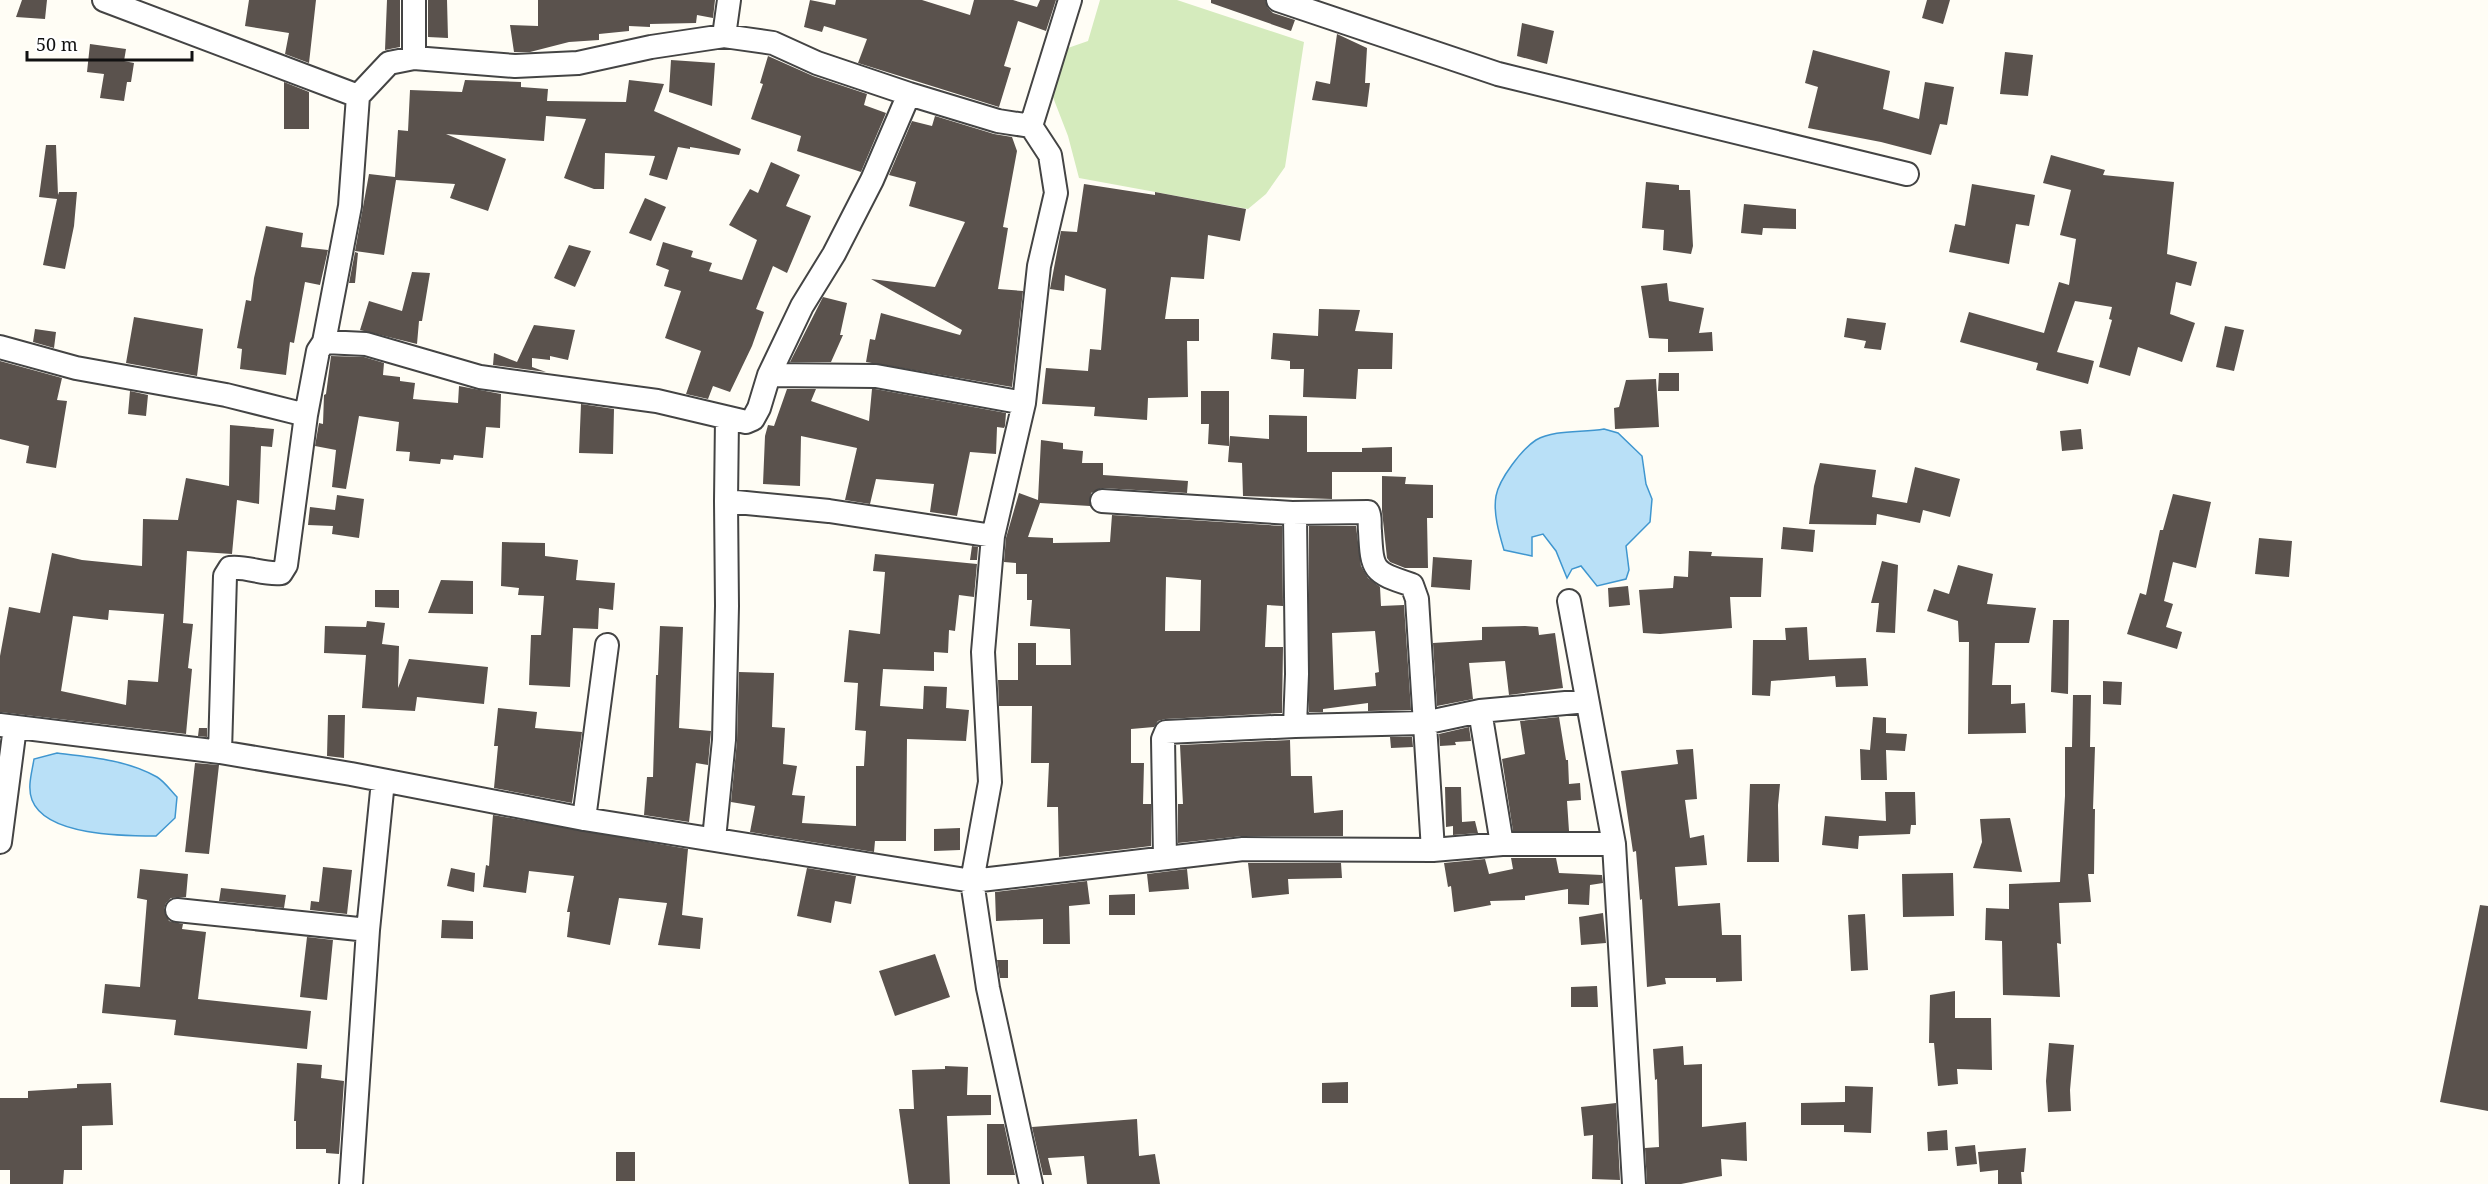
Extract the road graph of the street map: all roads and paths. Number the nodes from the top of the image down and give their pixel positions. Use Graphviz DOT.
graph roads {
  1 [pos="104,0"];
  2 [pos="414,0"];
  3 [pos="729,0"];
  4 [pos="1070,0"];
  5 [pos="1278,0"];
  6 [pos="724,36"];
  7 [pos="414,58"];
  8 [pos="909,94"];
  9 [pos="358,96"];
  10 [pos="1031,126"];
  11 [pos="1907,174"];
  12 [pos="324,342"];
  13 [pos="0,347"];
  14 [pos="769,375"];
  15 [pos="1024,403"];
  16 [pos="306,416"];
  17 [pos="727,418"];
  18 [pos="726,501"];
  19 [pos="1102,501"];
  20 [pos="1292,513"];
  21 [pos="993,536"];
  22 [pos="1569,601"];
  23 [pos="607,645"];
  24 [pos="1587,700"];
  25 [pos="1480,711"];
  26 [pos="1424,723"];
  27 [pos="7,726"];
  28 [pos="1295,726"];
  29 [pos="220,753"];
  30 [pos="383,781"];
  31 [pos="585,819"];
  32 [pos="714,839"];
  33 [pos="0,842"];
  34 [pos="1503,844"];
  35 [pos="1614,844"];
  36 [pos="1433,850"];
  37 [pos="1166,858"];
  38 [pos="972,881"];
  39 [pos="177,910"];
  40 [pos="368,930"];
  41 [pos="351,1184"];
  42 [pos="1031,1184"];
  43 [pos="1634,1184"];
  1 -- 9 [label="street"];
  2 -- 7 [label="street"];
  3 -- 6 [label="street"];
  4 -- 10 [label="street"];
  5 -- 11 [label="street"];
  6 -- 7 [label="street"];
  6 -- 8 [label="street"];
  7 -- 9 [label="street"];
  8 -- 10 [label="street"];
  8 -- 14 [label="street"];
  9 -- 12 [label="street"];
  10 -- 15 [label="street"];
  12 -- 16 [label="street"];
  12 -- 17 [label="street"];
  13 -- 16 [label="street"];
  14 -- 15 [label="street"];
  14 -- 17 [label="street"];
  15 -- 21 [label="street"];
  16 -- 29 [label="street"];
  17 -- 18 [label="street"];
  18 -- 21 [label="street"];
  18 -- 32 [label="street"];
  19 -- 20 [label="street"];
  20 -- 26 [label="street"];
  20 -- 28 [label="street"];
  21 -- 38 [label="street"];
  22 -- 24 [label="street"];
  23 -- 31 [label="street"];
  24 -- 25 [label="street"];
  24 -- 35 [label="street"];
  25 -- 26 [label="street"];
  25 -- 34 [label="street"];
  26 -- 28 [label="street"];
  26 -- 36 [label="street"];
  27 -- 29 [label="street"];
  27 -- 33 [label="street"];
  28 -- 37 [label="street"];
  29 -- 30 [label="street"];
  30 -- 31 [label="street"];
  30 -- 40 [label="street"];
  31 -- 32 [label="street"];
  32 -- 38 [label="street"];
  34 -- 35 [label="street"];
  34 -- 36 [label="street"];
  35 -- 43 [label="street"];
  36 -- 37 [label="street"];
  37 -- 38 [label="street"];
  38 -- 42 [label="street"];
  39 -- 40 [label="street"];
  40 -- 41 [label="street"];
}
